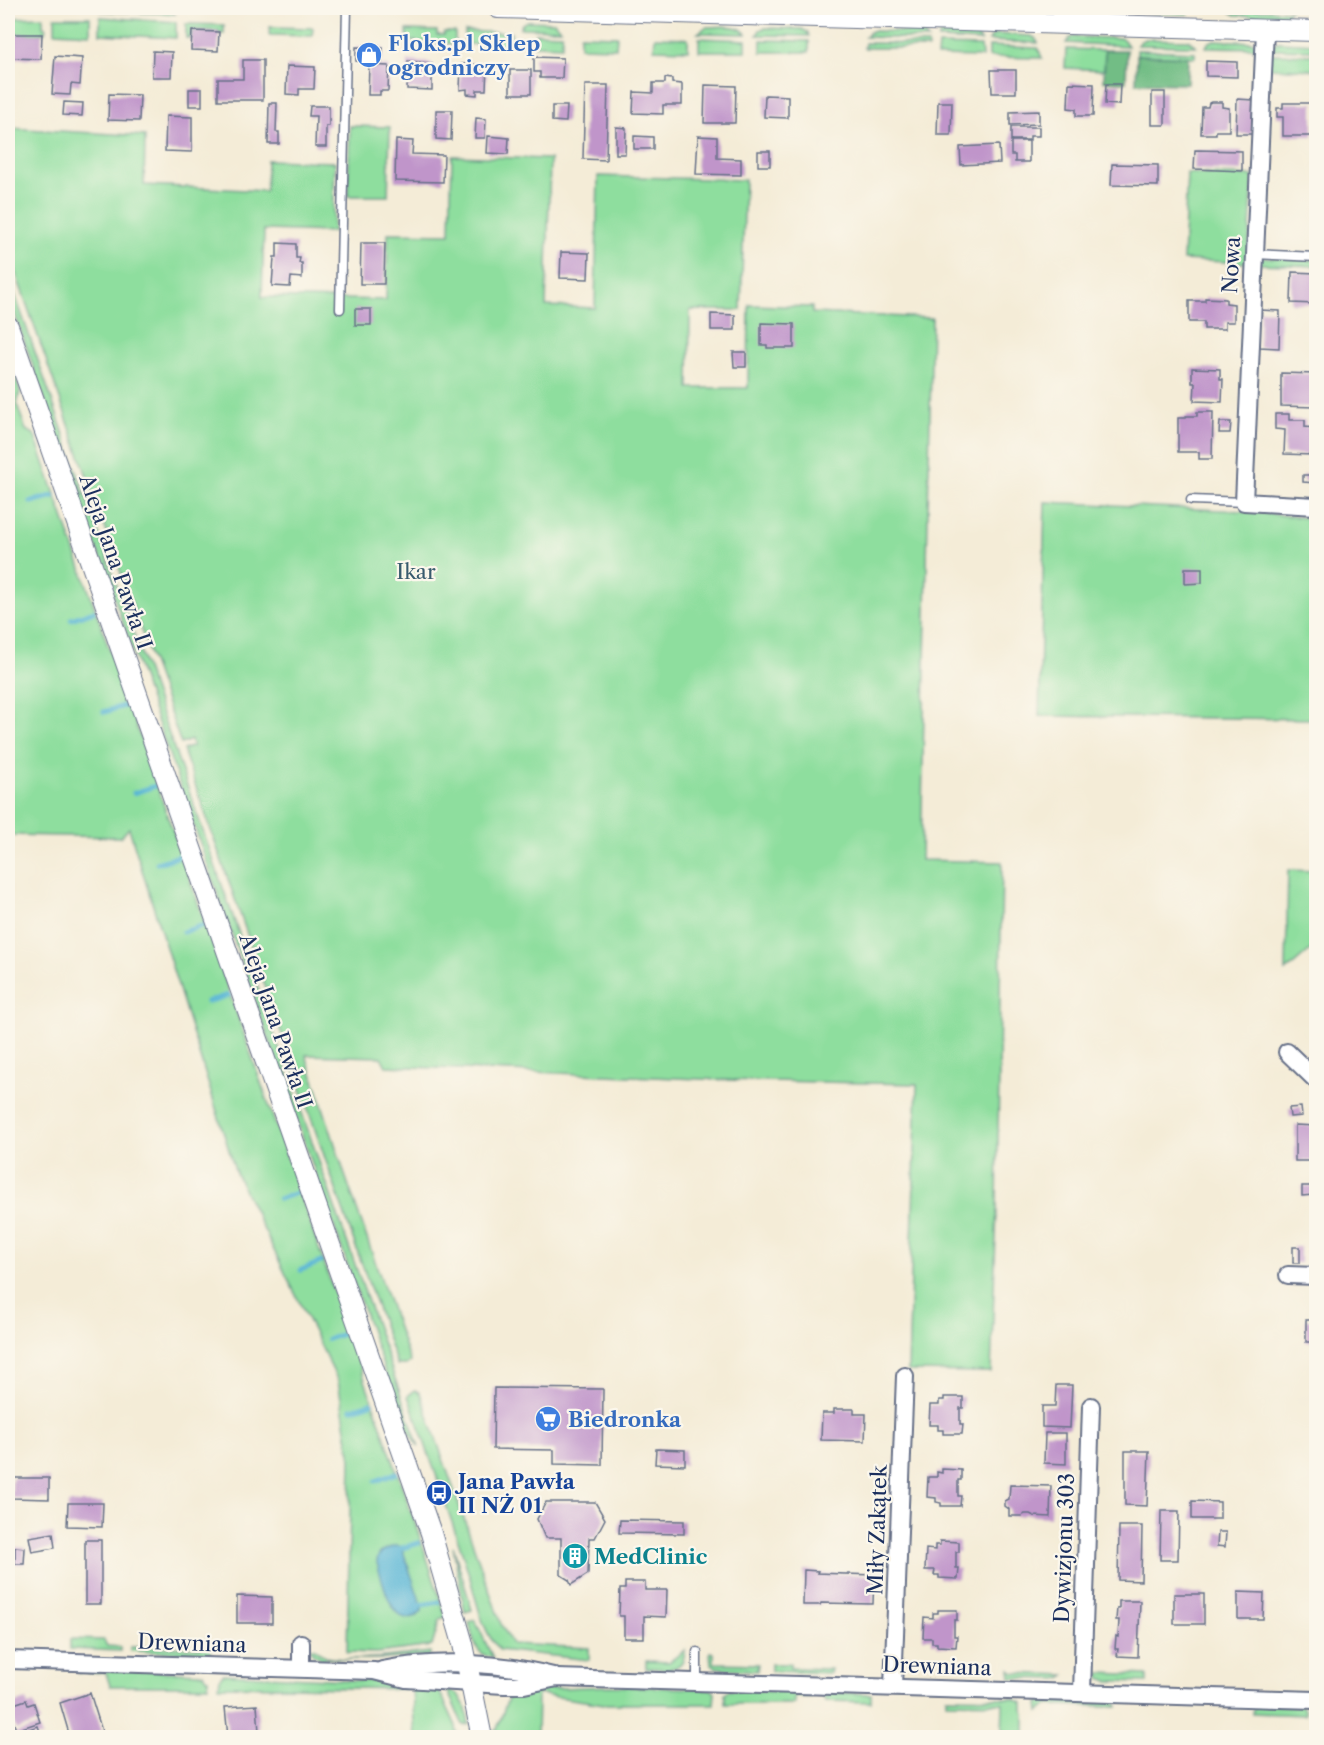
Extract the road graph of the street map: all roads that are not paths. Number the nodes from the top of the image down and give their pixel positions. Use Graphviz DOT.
graph roads {
  1 [pos="347,8"];
  2 [pos="498,8"];
  3 [pos="1265,30"];
  4 [pos="1317,31"];
  5 [pos="1254,254"];
  6 [pos="1317,257"];
  7 [pos="340,309"];
  8 [pos="8,326"];
  9 [pos="1191,500"];
  10 [pos="1244,502"];
  11 [pos="1317,506"];
  12 [pos="1287,1052"];
  13 [pos="1317,1080"];
  14 [pos="1288,1275"];
  15 [pos="1317,1276"];
  16 [pos="905,1376"];
  17 [pos="1091,1406"];
  18 [pos="301,1643"];
  19 [pos="697,1652"];
  20 [pos="8,1660"];
  21 [pos="301,1668"];
  22 [pos="470,1674"];
  23 [pos="697,1681"];
  24 [pos="893,1687"];
  25 [pos="1082,1692"];
  26 [pos="1317,1700"];
  27 [pos="482,1737"];
  1 -- 7 [label="lane"];
  2 -- 3 [label="street"];
  3 -- 4 [label="street"];
  3 -- 5 [label="street, Nowa"];
  5 -- 6 [label="lane"];
  5 -- 10 [label="street, Nowa"];
  8 -- 22 [label="street, Aleja Jana Pawła II"];
  9 -- 10 [label="lane"];
  10 -- 11 [label="street"];
  12 -- 13 [label="street"];
  14 -- 15 [label="street"];
  16 -- 24 [label="street, Miły Zakątek"];
  17 -- 25 [label="street, Dywizjonu 303"];
  18 -- 21 [label="street"];
  19 -- 23 [label="lane"];
  20 -- 21 [label="street, Drewniana"];
  21 -- 22 [label="street, Drewniana"];
  22 -- 23 [label="street, Drewniana"];
  22 -- 27 [label="street, Aleja Jana Pawła II"];
  23 -- 24 [label="street, Drewniana"];
  24 -- 25 [label="street, Drewniana"];
  25 -- 26 [label="street, Drewniana"];
}
